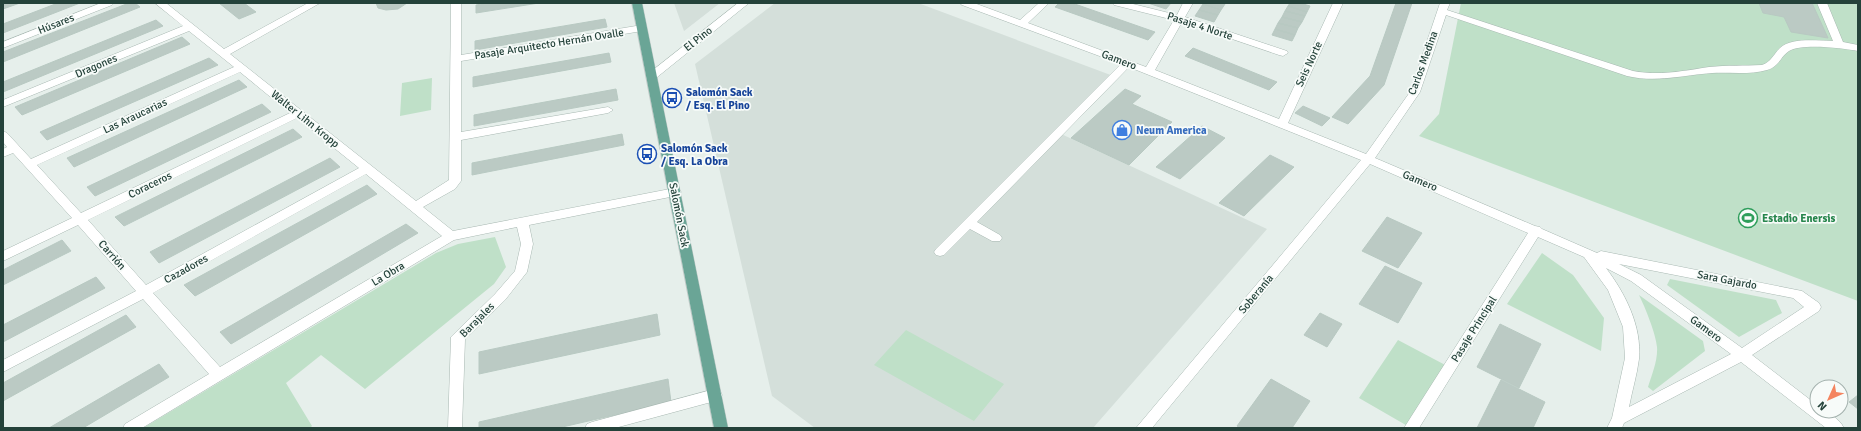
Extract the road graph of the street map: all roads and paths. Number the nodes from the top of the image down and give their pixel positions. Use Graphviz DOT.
graph roads {
  1 [pos="109,3"];
  2 [pos="160,3"];
  3 [pos="315,3"];
  4 [pos="456,3"];
  5 [pos="637,3"];
  6 [pos="744,3"];
  7 [pos="965,3"];
  8 [pos="1044,3"];
  9 [pos="1117,3"];
  10 [pos="1188,3"];
  11 [pos="1338,3"];
  12 [pos="1822,3"];
  13 [pos="1443,7"];
  14 [pos="1179,18"];
  15 [pos="1022,24"];
  16 [pos="190,27"];
  17 [pos="642,28"];
  18 [pos="1840,44"];
  19 [pos="3,45"];
  20 [pos="1858,48"];
  21 [pos="1282,53"];
  22 [pos="223,54"];
  23 [pos="456,59"];
  24 [pos="1128,63"];
  25 [pos="241,68"];
  26 [pos="1149,71"];
  27 [pos="652,76"];
  28 [pos="3,104"];
  29 [pos="608,110"];
  30 [pos="298,113"];
  31 [pos="1282,125"];
  32 [pos="3,135"];
  33 [pos="455,137"];
  34 [pos="9,150"];
  35 [pos="1368,159"];
  36 [pos="29,164"];
  37 [pos="367,169"];
  38 [pos="675,192"];
  39 [pos="415,207"];
  40 [pos="80,219"];
  41 [pos="522,222"];
  42 [pos="968,223"];
  43 [pos="1536,230"];
  44 [pos="451,236"];
  45 [pos="996,238"];
  46 [pos="940,252"];
  47 [pos="1588,254"];
  48 [pos="3,256"];
  49 [pos="144,292"];
  50 [pos="1742,355"];
  51 [pos="3,366"];
  52 [pos="219,376"];
  53 [pos="714,395"];
  54 [pos="1617,424"];
  55 [pos="130,428"];
  56 [pos="455,428"];
  57 [pos="592,428"];
  58 [pos="721,428"];
  59 [pos="1143,428"];
  60 [pos="1412,428"];
  61 [pos="1837,428"];
  1 -- 19 [label="street, Húsares"];
  2 -- 16 [label="street, Walter Lihn Kropp"];
  3 -- 22 [label="street"];
  4 -- 23 [label="street"];
  5 -- 17 [label="main road, Salomón Sack"];
  6 -- 27 [label="street, El Pino"];
  7 -- 15 [label="street, Gamero"];
  8 -- 15 [label="street"];
  9 -- 14 [label="street, Pasaje 4 Norte"];
  10 -- 14 [label="street"];
  11 -- 31 [label="street, Seis Norte"];
  12 -- 18 [label="street"];
  13 -- 18 [label="street"];
  13 -- 35 [label="street, Carlos Medina"];
  14 -- 21 [label="street, Pasaje 4 Norte"];
  14 -- 26 [label="street"];
  15 -- 24 [label="street, Gamero"];
  16 -- 22 [label="street, Walter Lihn Kropp"];
  16 -- 28 [label="street, Dragones"];
  17 -- 23 [label="street, Pasaje Arquitecto Hernán Ovalle"];
  17 -- 27 [label="main road, Salomón Sack"];
  18 -- 20 [label="street"];
  22 -- 25 [label="street, Walter Lihn Kropp"];
  23 -- 33 [label="street"];
  24 -- 26 [label="street, Gamero"];
  24 -- 42 [label="street"];
  25 -- 30 [label="street, Walter Lihn Kropp"];
  25 -- 36 [label="street, Las Araucarias"];
  26 -- 31 [label="street, Gamero"];
  27 -- 38 [label="main road, Salomón Sack"];
  29 -- 33 [label="street"];
  30 -- 37 [label="street, Walter Lihn Kropp"];
  30 -- 40 [label="street, Coraceros"];
  31 -- 35 [label="street, Gamero"];
  32 -- 34 [label="street, Carrión"];
  33 -- 39 [label="street"];
  34 -- 36 [label="street, Carrión"];
  35 -- 43 [label="street, Gamero"];
  35 -- 59 [label="street, Soberanía"];
  36 -- 40 [label="street, Carrión"];
  37 -- 39 [label="street, Walter Lihn Kropp"];
  37 -- 49 [label="street, Cazadores"];
  38 -- 41 [label="street, La Obra"];
  38 -- 53 [label="main road, Salomón Sack"];
  39 -- 44 [label="street, Walter Lihn Kropp"];
  40 -- 48 [label="street, Coraceros"];
  40 -- 49 [label="street, Carrión"];
  41 -- 44 [label="street, La Obra"];
  41 -- 56 [label="street, Barajales"];
  42 -- 45 [label="street"];
  42 -- 46 [label="street"];
  43 -- 47 [label="street, Gamero"];
  43 -- 60 [label="street, Pasaje Principal"];
  44 -- 52 [label="street, La Obra"];
  47 -- 50 [label="street, Gamero"];
  47 -- 50 [label="street, Sara Gajardo"];
  47 -- 54 [label="street, Sara Gajardo"];
  49 -- 51 [label="street, Cazadores"];
  49 -- 52 [label="street, Carrión"];
  50 -- 54 [label="street, Sara Gajardo"];
  50 -- 61 [label="street, Gamero"];
  52 -- 55 [label="street, La Obra"];
  53 -- 57 [label="street"];
  53 -- 58 [label="main road, Salomón Sack"];
}
